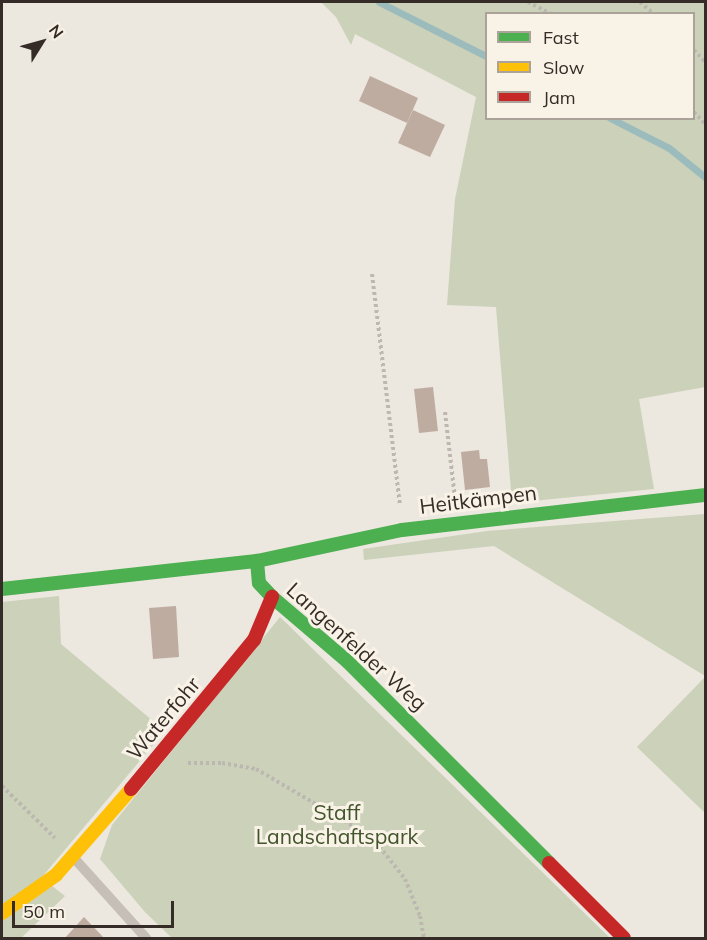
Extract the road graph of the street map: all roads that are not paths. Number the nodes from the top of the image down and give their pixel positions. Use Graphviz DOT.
graph roads {
  1 [pos="705,495"];
  2 [pos="258,561"];
  3 [pos="2,589"];
  4 [pos="272,597"];
  5 [pos="72,856"];
  6 [pos="2,913"];
  7 [pos="146,939"];
  8 [pos="624,939"];
  1 -- 2 [label="street, Heitkämpen"];
  2 -- 3 [label="street"];
  2 -- 4 [label="street, Langenfelder Weg"];
  4 -- 5 [label="street, Waterfohr"];
  4 -- 8 [label="street, Langenfelder Weg"];
  5 -- 6 [label="street, Waterfohr"];
  5 -- 7 [label="lane"];
}
